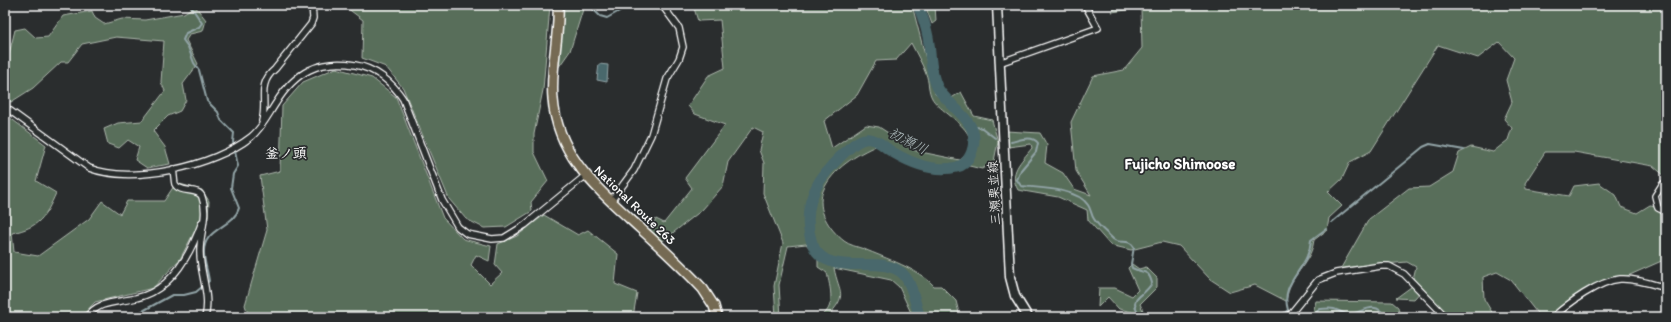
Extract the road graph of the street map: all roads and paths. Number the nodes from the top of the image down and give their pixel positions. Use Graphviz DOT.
graph roads {
  1 [pos="312,5"];
  2 [pos="558,5"];
  3 [pos="662,5"];
  4 [pos="997,5"];
  5 [pos="1085,5"];
  6 [pos="999,63"];
  7 [pos="5,107"];
  8 [pos="260,128"];
  9 [pos="173,169"];
  10 [pos="585,176"];
  11 [pos="1666,182"];
  12 [pos="611,201"];
  13 [pos="1666,212"];
  14 [pos="204,216"];
  15 [pos="1666,288"];
  16 [pos="87,317"];
  17 [pos="205,317"];
  18 [pos="717,317"];
  19 [pos="1028,317"];
  20 [pos="1288,317"];
  21 [pos="1446,317"];
  22 [pos="1552,317"];
  1 -- 8 [label="street"];
  2 -- 10 [label="highway, National Route 263"];
  3 -- 12 [label="street"];
  4 -- 6 [label="main road, 三瀬栗並線"];
  5 -- 6 [label="street"];
  6 -- 19 [label="main road, 三瀬栗並線"];
  7 -- 9 [label="street"];
  8 -- 9 [label="street"];
  8 -- 10 [label="street"];
  9 -- 14 [label="street"];
  10 -- 12 [label="highway, National Route 263"];
  11 -- 13 [label="street"];
  12 -- 18 [label="highway, National Route 263"];
  14 -- 16 [label="street"];
  14 -- 17 [label="street"];
  15 -- 22 [label="street"];
  20 -- 21 [label="street"];
}
